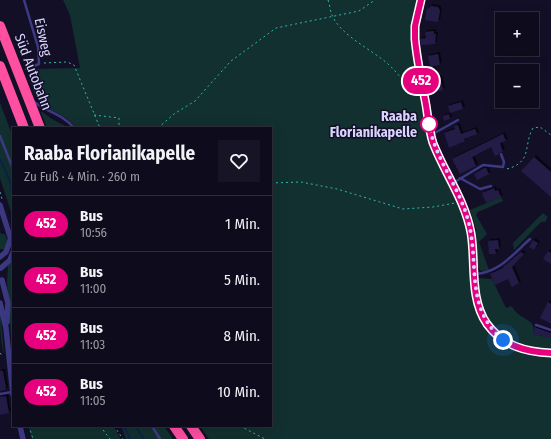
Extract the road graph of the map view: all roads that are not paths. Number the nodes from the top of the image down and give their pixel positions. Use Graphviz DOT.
graph roads {
  1 [pos="24,0"];
  2 [pos="421,0"];
  3 [pos="0,26"];
  4 [pos="0,66"];
  5 [pos="26,69"];
  6 [pos="26,93"];
  7 [pos="458,120"];
  8 [pos="24,127"];
  9 [pos="40,127"];
  10 [pos="73,127"];
  11 [pos="431,135"];
  12 [pos="0,136"];
  13 [pos="501,154"];
  14 [pos="12,166"];
  15 [pos="460,178"];
  16 [pos="452,183"];
  17 [pos="491,186"];
  18 [pos="0,205"];
  19 [pos="11,238"];
  20 [pos="530,239"];
  21 [pos="12,242"];
  22 [pos="12,255"];
  23 [pos="0,257"];
  24 [pos="1,268"];
  25 [pos="474,274"];
  26 [pos="1,282"];
  27 [pos="0,303"];
  28 [pos="536,326"];
  29 [pos="6,328"];
  30 [pos="551,330"];
  31 [pos="551,353"];
  32 [pos="12,384"];
  33 [pos="12,393"];
  34 [pos="0,394"];
  35 [pos="20,427"];
  36 [pos="153,427"];
  37 [pos="175,427"];
  38 [pos="192,427"];
  39 [pos="23,439"];
  40 [pos="160,439"];
  41 [pos="183,439"];
  42 [pos="200,439"];
  1 -- 5 [label="lane, Eisweg"];
  2 -- 11 [label="street"];
  3 -- 6 [label="highway, Süd Autobahn"];
  4 -- 8 [label="highway, Süd Autobahn"];
  6 -- 9 [label="highway, Süd Autobahn"];
  6 -- 10 [label="lane"];
  7 -- 11 [label="lane"];
  11 -- 16 [label="street"];
  12 -- 14 [label="lane"];
  13 -- 15 [label="lane"];
  15 -- 16 [label="lane"];
  15 -- 17 [label="lane"];
  16 -- 25 [label="street"];
  18 -- 19 [label="street"];
  19 -- 21 [label="street"];
  19 -- 23 [label="street"];
  20 -- 25 [label="lane"];
  22 -- 24 [label="street"];
  24 -- 26 [label="street"];
  25 -- 31 [label="street"];
  26 -- 29 [label="street"];
  27 -- 29 [label="street"];
  28 -- 30 [label="lane"];
  29 -- 32 [label="street"];
  33 -- 34 [label="lane"];
  35 -- 39 [label="street"];
  36 -- 40 [label="lane"];
  37 -- 41 [label="highway"];
  38 -- 42 [label="highway"];
}
